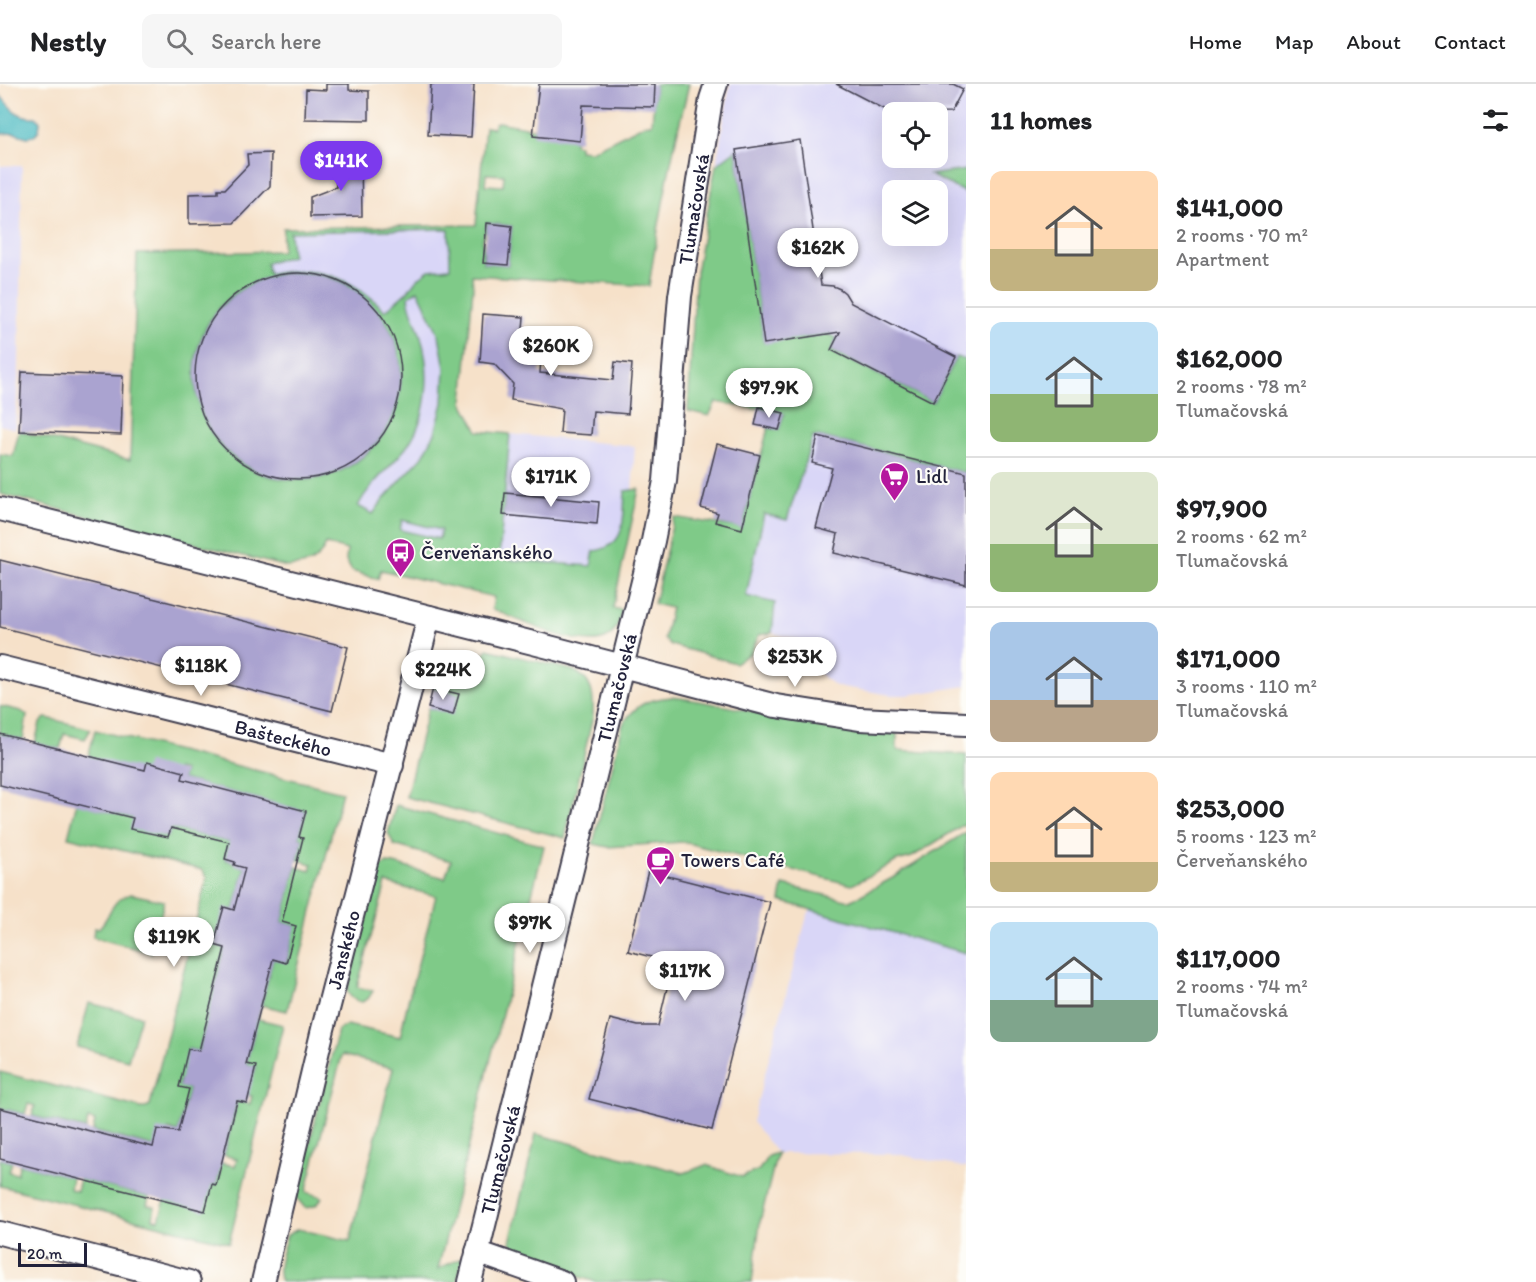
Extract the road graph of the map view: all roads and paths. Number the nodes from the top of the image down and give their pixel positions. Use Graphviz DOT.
graph roads {
  1 [pos="716,84"];
  2 [pos="0,510"];
  3 [pos="429,617"];
  4 [pos="622,665"];
  5 [pos="0,668"];
  6 [pos="966,724"];
  7 [pos="392,765"];
  8 [pos="0,1233"];
  9 [pos="477,1252"];
  10 [pos="189,1282"];
  11 [pos="263,1282"];
  12 [pos="470,1282"];
  13 [pos="562,1282"];
  1 -- 4 [label="street, Tlumačovská"];
  2 -- 3 [label="street"];
  3 -- 4 [label="street"];
  3 -- 7 [label="street, Janského"];
  4 -- 6 [label="street"];
  4 -- 9 [label="street, Tlumačovská"];
  5 -- 7 [label="street, Bašteckého"];
  7 -- 11 [label="street, Janského"];
  8 -- 10 [label="street"];
  9 -- 12 [label="street, Tlumačovská"];
  9 -- 13 [label="street"];
}
